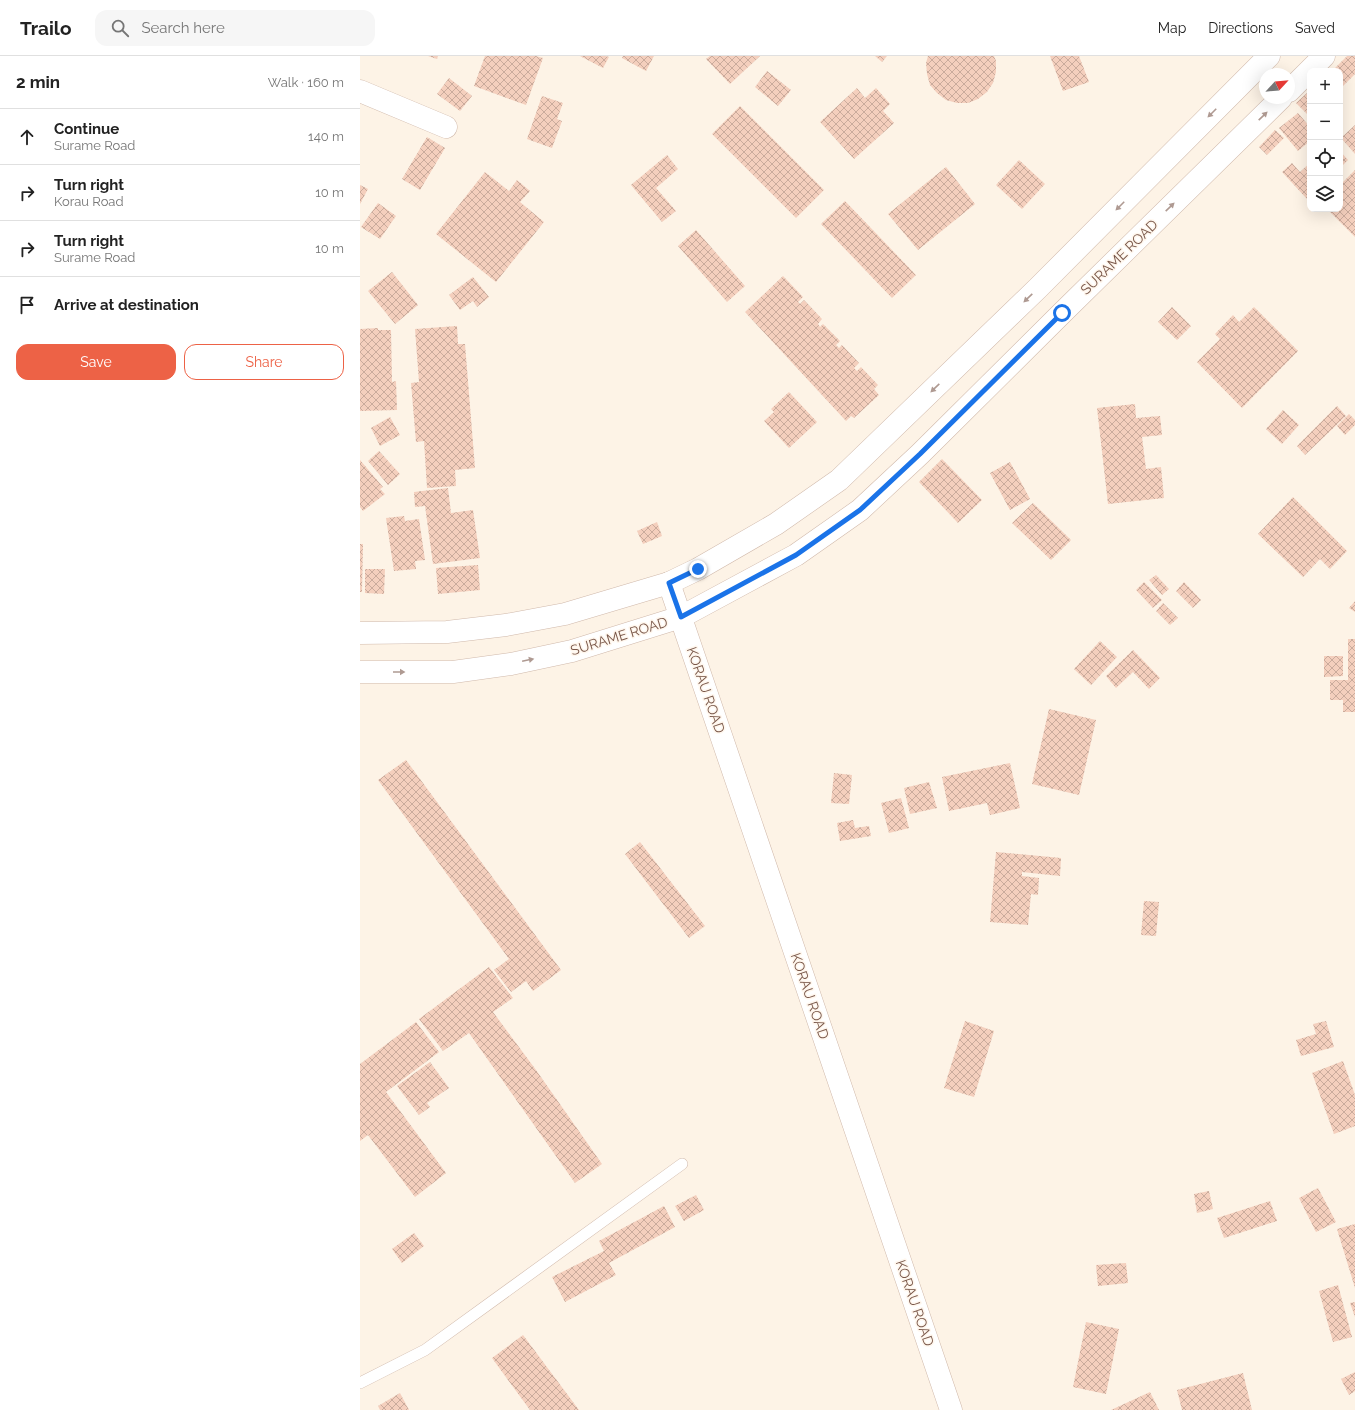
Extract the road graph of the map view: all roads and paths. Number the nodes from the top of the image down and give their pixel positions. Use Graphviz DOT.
graph roads {
  1 [pos="1269,56"];
  2 [pos="1324,56"];
  3 [pos="1295,85"];
  4 [pos="360,91"];
  5 [pos="1276,104"];
  6 [pos="446,127"];
  7 [pos="669,583"];
  8 [pos="681,617"];
  9 [pos="360,633"];
  10 [pos="360,672"];
  11 [pos="682,1164"];
  12 [pos="360,1383"];
  13 [pos="951,1410"];
  1 -- 7 [label="street, one-way"];
  2 -- 3 [label="street"];
  4 -- 6 [label="street"];
  8 -- 5 [label="street, SURAME ROAD, one-way"];
  7 -- 8 [label="street, KORAU ROAD"];
  7 -- 9 [label="street"];
  10 -- 8 [label="street, SURAME ROAD, one-way"];
  8 -- 13 [label="street, KORAU ROAD"];
  11 -- 12 [label="lane"];
}
